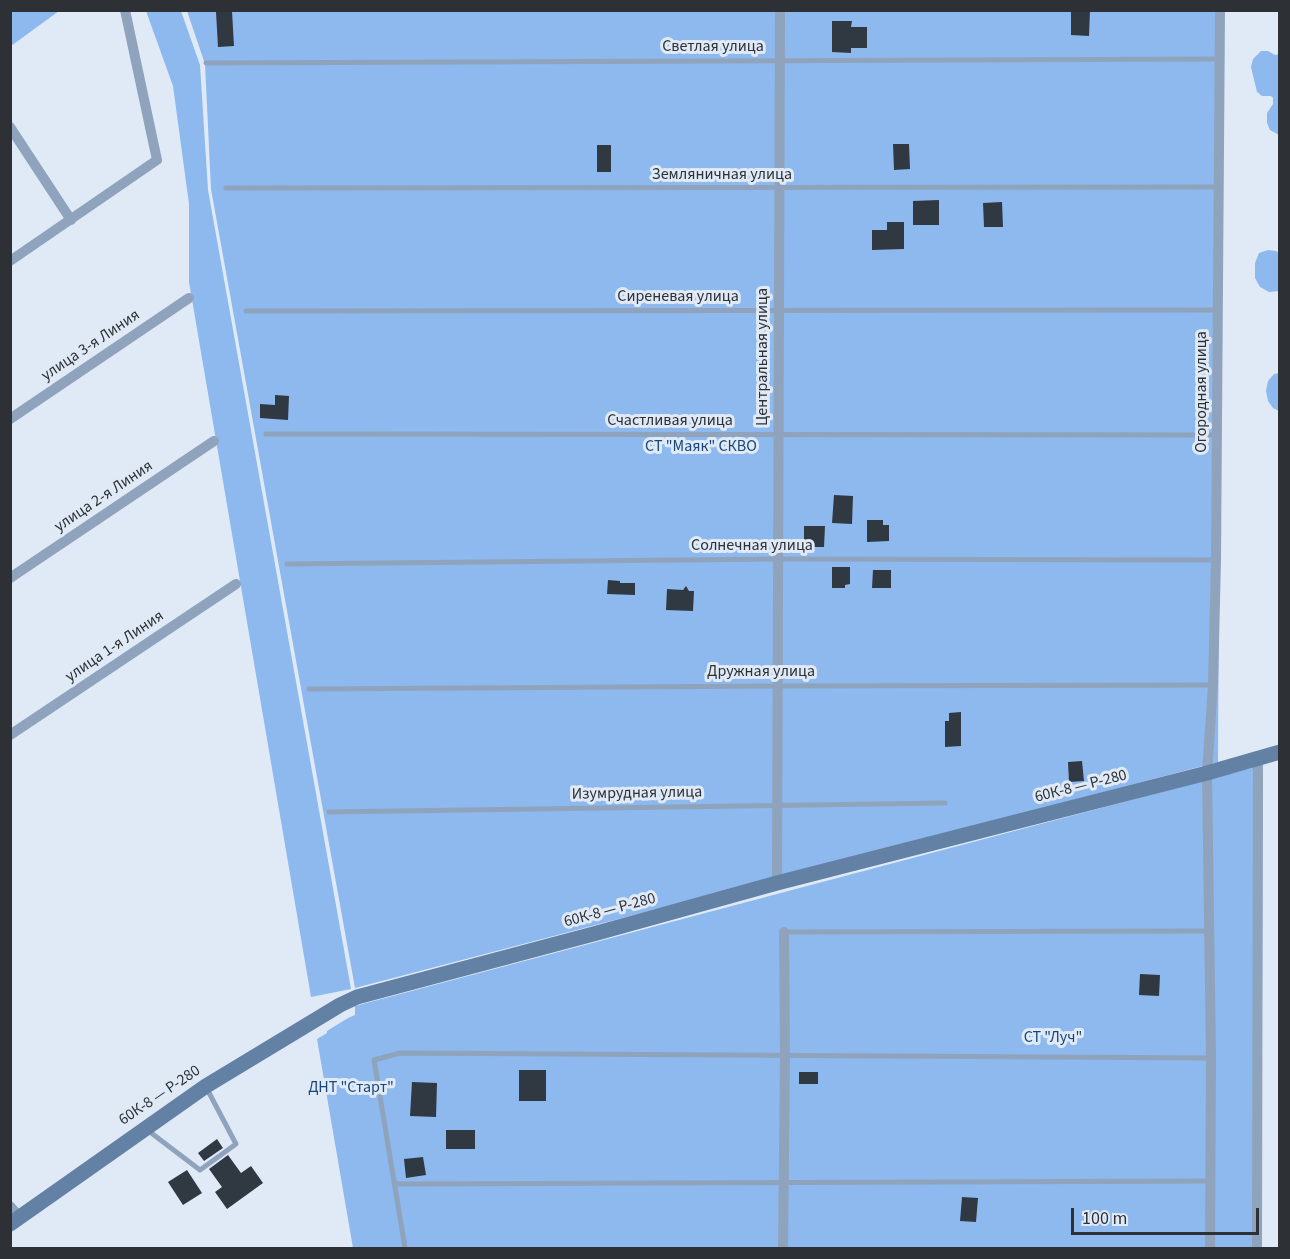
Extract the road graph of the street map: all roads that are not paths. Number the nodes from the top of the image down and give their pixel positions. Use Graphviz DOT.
graph roads {
  1 [pos="124,10"];
  2 [pos="780,10"];
  3 [pos="1220,10"];
  4 [pos="1220,59"];
  5 [pos="779,61"];
  6 [pos="206,63"];
  7 [pos="10,127"];
  8 [pos="1219,187"];
  9 [pos="226,188"];
  10 [pos="779,188"];
  11 [pos="71,220"];
  12 [pos="10,261"];
  13 [pos="189,298"];
  14 [pos="779,310"];
  15 [pos="1218,310"];
  16 [pos="246,311"];
  17 [pos="10,419"];
  18 [pos="266,434"];
  19 [pos="778,435"];
  20 [pos="1217,435"];
  21 [pos="214,441"];
  22 [pos="778,559"];
  23 [pos="1216,560"];
  24 [pos="287,564"];
  25 [pos="10,578"];
  26 [pos="236,584"];
  27 [pos="1213,685"];
  28 [pos="777,686"];
  29 [pos="309,689"];
  30 [pos="10,735"];
  31 [pos="1278,754"];
  32 [pos="1258,759"];
  33 [pos="1207,773"];
  34 [pos="945,803"];
  35 [pos="777,805"];
  36 [pos="329,812"];
  37 [pos="777,883"];
  38 [pos="1209,931"];
  39 [pos="784,932"];
  40 [pos="785,1056"];
  41 [pos="1211,1058"];
  42 [pos="206,1086"];
  43 [pos="145,1128"];
  44 [pos="1210,1181"];
  45 [pos="784,1182"];
  46 [pos="394,1184"];
  47 [pos="14,1215"];
  48 [pos="405,1248"];
  49 [pos="783,1248"];
  50 [pos="1210,1248"];
  51 [pos="1257,1248"];
  1 -- 11 [label="street"];
  2 -- 5 [label="street, Центральная улица"];
  3 -- 4 [label="street, Огородная улица"];
  4 -- 5 [label="lane, Светлая улица"];
  4 -- 8 [label="street, Огородная улица"];
  5 -- 6 [label="lane, Светлая улица"];
  5 -- 10 [label="street, Центральная улица"];
  7 -- 11 [label="street"];
  8 -- 10 [label="lane, Земляничная улица"];
  8 -- 15 [label="street, Огородная улица"];
  9 -- 10 [label="lane, Земляничная улица"];
  10 -- 14 [label="street, Центральная улица"];
  11 -- 12 [label="street"];
  13 -- 17 [label="street, улица 3-я Линия"];
  14 -- 15 [label="lane, Сиреневая улица"];
  14 -- 16 [label="lane, Сиреневая улица"];
  14 -- 19 [label="street, Центральная улица"];
  15 -- 20 [label="street, Огородная улица"];
  18 -- 19 [label="lane, Счастливая улица"];
  19 -- 20 [label="lane, Счастливая улица"];
  19 -- 22 [label="street, Центральная улица"];
  20 -- 23 [label="street, Огородная улица"];
  21 -- 25 [label="street, улица 2-я Линия"];
  22 -- 23 [label="lane, Солнечная улица"];
  22 -- 24 [label="lane, Солнечная улица"];
  22 -- 28 [label="street, Центральная улица"];
  23 -- 27 [label="street, Огородная улица"];
  26 -- 30 [label="street, улица 1-я Линия"];
  27 -- 28 [label="lane, Дружная улица"];
  27 -- 33 [label="street, Огородная улица"];
  28 -- 29 [label="lane, Дружная улица"];
  28 -- 35 [label="street, Центральная улица"];
  31 -- 32 [label="street, 60К-8 — Р-280"];
  32 -- 33 [label="street, 60К-8 — Р-280"];
  32 -- 51 [label="street"];
  33 -- 37 [label="street, 60К-8 — Р-280"];
  33 -- 38 [label="street, Огородная улица"];
  34 -- 35 [label="lane, Изумрудная улица"];
  35 -- 36 [label="lane, Изумрудная улица"];
  35 -- 37 [label="street, Центральная улица"];
  37 -- 42 [label="street, 60К-8 — Р-280"];
  38 -- 39 [label="lane"];
  38 -- 41 [label="street, Огородная улица"];
  39 -- 40 [label="street"];
  40 -- 41 [label="lane"];
  40 -- 45 [label="street"];
  40 -- 46 [label="lane"];
  41 -- 44 [label="street, Огородная улица"];
  42 -- 43 [label="street, 60К-8 — Р-280"];
  42 -- 43 [label="lane"];
  43 -- 47 [label="street, 60К-8 — Р-280"];
  44 -- 45 [label="lane"];
  44 -- 50 [label="street, Огородная улица"];
  45 -- 46 [label="lane"];
  45 -- 49 [label="street"];
  46 -- 48 [label="lane"];
}
